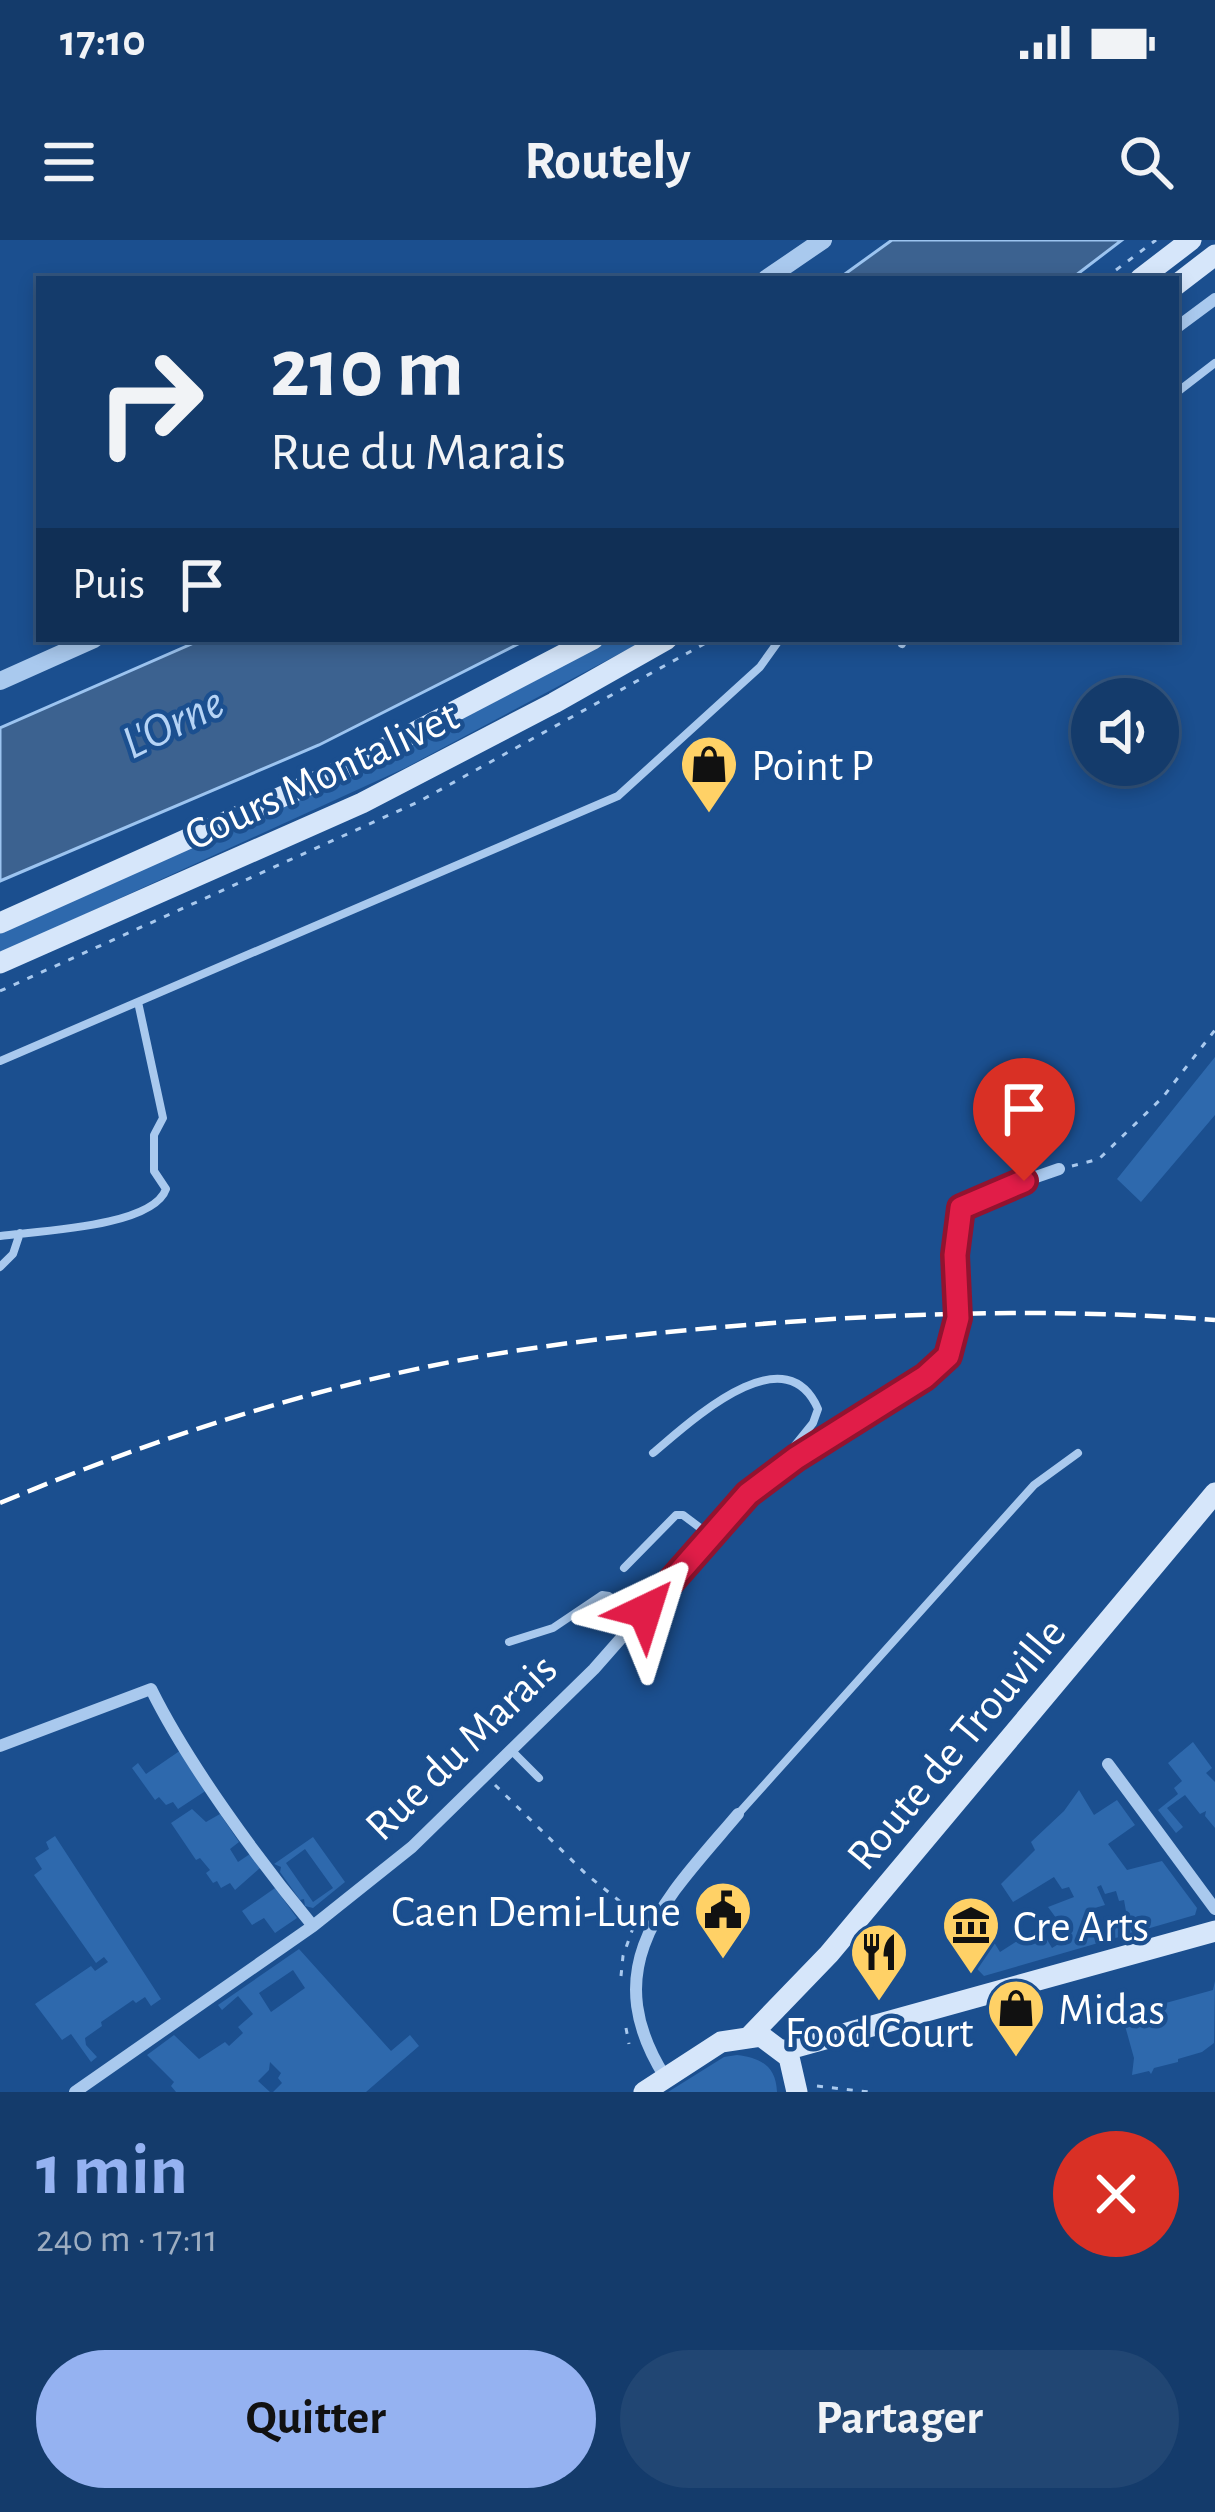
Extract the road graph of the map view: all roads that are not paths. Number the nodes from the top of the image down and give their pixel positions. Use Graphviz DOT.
graph roads {
  1 [pos="823,240"];
  2 [pos="1191,240"];
  3 [pos="1215,255"];
  4 [pos="770,276"];
  5 [pos="1144,276"];
  6 [pos="1179,282"];
  7 [pos="1215,299"];
  8 [pos="1179,326"];
  9 [pos="1215,363"];
  10 [pos="1179,391"];
  11 [pos="87,642"];
  12 [pos="586,642"];
  13 [pos="662,642"];
  14 [pos="778,642"];
  15 [pos="0,681"];
  16 [pos="0,923"];
  17 [pos="0,963"];
  18 [pos="139,1002"];
  19 [pos="0,1061"];
  20 [pos="1059,1169"];
  21 [pos="20,1234"];
  22 [pos="0,1236"];
  23 [pos="0,1268"];
  24 [pos="652,1453"];
  25 [pos="1078,1453"];
  26 [pos="796,1458"];
  27 [pos="1215,1492"];
  28 [pos="711,1536"];
  29 [pos="624,1568"];
  30 [pos="635,1622"];
  31 [pos="509,1642"];
  32 [pos="0,1746"];
  33 [pos="512,1751"];
  34 [pos="1108,1764"];
  35 [pos="539,1778"];
  36 [pos="738,1814"];
  37 [pos="1215,1909"];
  38 [pos="313,1927"];
  39 [pos="1215,1931"];
  40 [pos="812,1973"];
  41 [pos="748,2038"];
  42 [pos="777,2048"];
  43 [pos="665,2077"];
  44 [pos="801,2086"];
  45 [pos="75,2092"];
  46 [pos="644,2092"];
  1 -- 4 [label="street"];
  2 -- 5 [label="main road"];
  3 -- 6 [label="main road"];
  7 -- 8 [label="street"];
  9 -- 10 [label="lane"];
  11 -- 15 [label="street"];
  12 -- 16 [label="main road, Cours Montalivet"];
  13 -- 17 [label="main road, Cours Montalivet"];
  14 -- 18 [label="lane"];
  18 -- 19 [label="lane"];
  18 -- 21 [label="lane"];
  20 -- 26 [label="street, Rue du Marais"];
  21 -- 22 [label="lane"];
  21 -- 23 [label="lane"];
  24 -- 26 [label="lane"];
  25 -- 36 [label="lane"];
  26 -- 28 [label="street, Rue du Marais"];
  27 -- 40 [label="main road, Route de Trouville"];
  28 -- 29 [label="lane"];
  28 -- 30 [label="street, Rue du Marais"];
  30 -- 31 [label="lane"];
  30 -- 33 [label="street, Rue du Marais"];
  32 -- 38 [label="street"];
  33 -- 35 [label="lane"];
  33 -- 38 [label="street, Rue du Marais"];
  34 -- 37 [label="street"];
  36 -- 43 [label="street"];
  38 -- 45 [label="street, Rue du Marais"];
  39 -- 42 [label="main road"];
  40 -- 41 [label="main road, Route de Trouville"];
  40 -- 42 [label="main road"];
  41 -- 42 [label="main road"];
  41 -- 43 [label="main road"];
  42 -- 44 [label="main road"];
  43 -- 46 [label="main road"];
}
